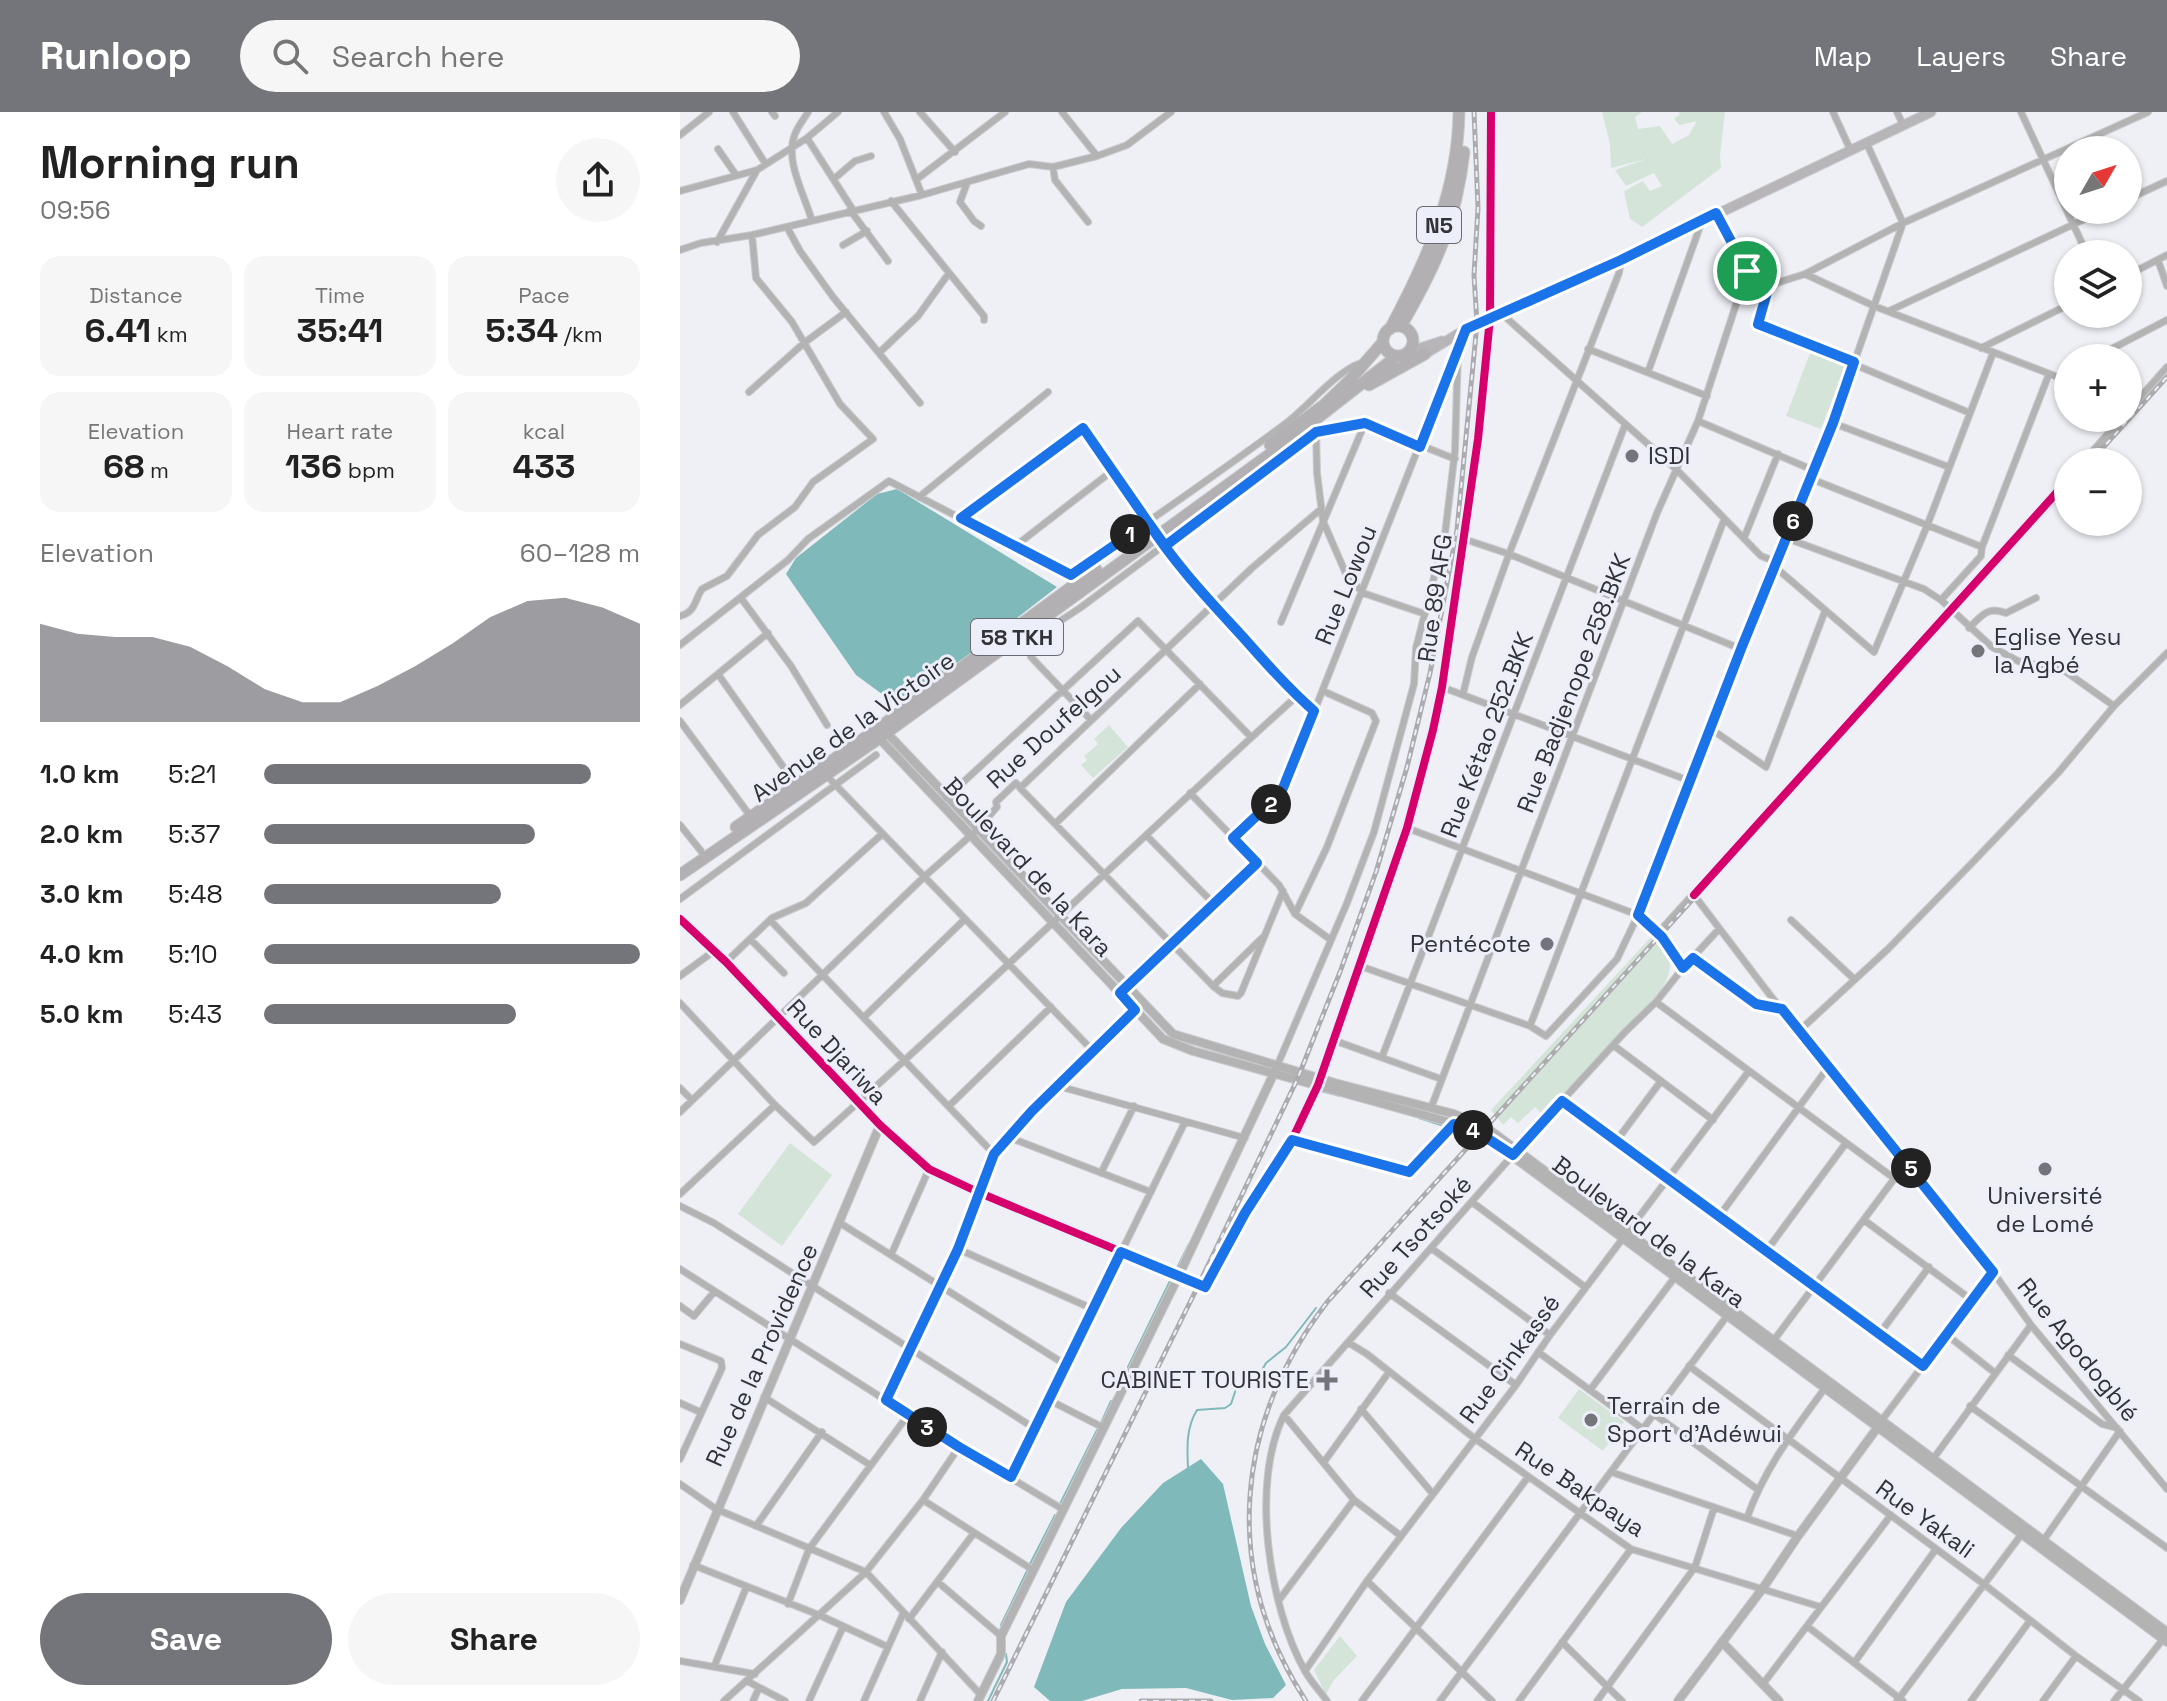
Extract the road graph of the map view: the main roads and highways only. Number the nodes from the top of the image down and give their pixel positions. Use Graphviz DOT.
graph roads {
  1 [pos="1459,112"];
  2 [pos="1467,112"];
  3 [pos="1931,112"];
  4 [pos="1396,327"];
  5 [pos="1446,341"];
  6 [pos="1383,342"];
  7 [pos="1405,354"];
  8 [pos="1425,354"];
  9 [pos="1350,393"];
  10 [pos="1310,420"];
  11 [pos="1075,583"];
  12 [pos="880,732"];
  13 [pos="974,833"];
  14 [pos="680,866"];
  15 [pos="680,875"];
  16 [pos="680,919"];
  17 [pos="1276,1070"];
  18 [pos="1320,1078"];
  19 [pos="880,1125"];
  20 [pos="1476,1126"];
  21 [pos="1627,1232"];
  22 [pos="1179,1275"];
  23 [pos="1730,1312"];
  24 [pos="1880,1424"];
  25 [pos="680,1600"];
  26 [pos="2164,1639"];
  27 [pos="1722,1642"];
  28 [pos="980,1698"];
  29 [pos="1682,1699"];
  30 [pos="1779,1701"];
  1 -- 4 [label="highway, N5"];
  2 -- 4 [label="highway"];
  3 -- 5 [label="main road"];
  4 -- 6 [label="highway"];
  4 -- 7 [label="highway"];
  5 -- 7 [label="main road"];
  5 -- 8 [label="main road"];
  6 -- 7 [label="highway"];
  6 -- 10 [label="highway, Avenue de la Victoire / 58 TKH"];
  7 -- 8 [label="main road"];
  7 -- 9 [label="highway, Avenue de la Victoire"];
  8 -- 9 [label="highway"];
  9 -- 10 [label="highway, Avenue de la Victoire / 58 TKH"];
  10 -- 11 [label="highway, Avenue de la Victoire / 58 TKH"];
  11 -- 12 [label="highway, Avenue de la Victoire / 58 TKH"];
  11 -- 12 [label="highway, Avenue de la Victoire / 58 TKH"];
  12 -- 13 [label="main road, Boulevard de la Kara"];
  12 -- 13 [label="main road, Boulevard de la Kara"];
  12 -- 14 [label="highway, Avenue de la Victoire / 58 TKH"];
  12 -- 15 [label="highway, Avenue de la Victoire / 58 TKH"];
  13 -- 17 [label="main road, Boulevard de la Kara"];
  16 -- 19 [label="main road, Rue Djariwa"];
  17 -- 18 [label="main road, Boulevard de la Kara"];
  17 -- 22 [label="main road"];
  18 -- 20 [label="main road, Boulevard de la Kara"];
  18 -- 20 [label="main road, Boulevard de la Kara"];
  19 -- 22 [label="main road, Rue Djariwa"];
  19 -- 25 [label="main road, Rue de la Providence"];
  20 -- 21 [label="main road, Boulevard de la Kara"];
  21 -- 23 [label="main road, Boulevard de la Kara"];
  21 -- 23 [label="main road, Boulevard de la Kara"];
  22 -- 28 [label="main road"];
  23 -- 24 [label="main road, Boulevard de la Kara"];
  23 -- 24 [label="main road, Boulevard de la Kara"];
  24 -- 26 [label="main road, Boulevard de la Kara"];
  24 -- 26 [label="main road, Boulevard de la Kara"];
  24 -- 27 [label="main road"];
  27 -- 29 [label="main road"];
  27 -- 30 [label="main road"];
}
